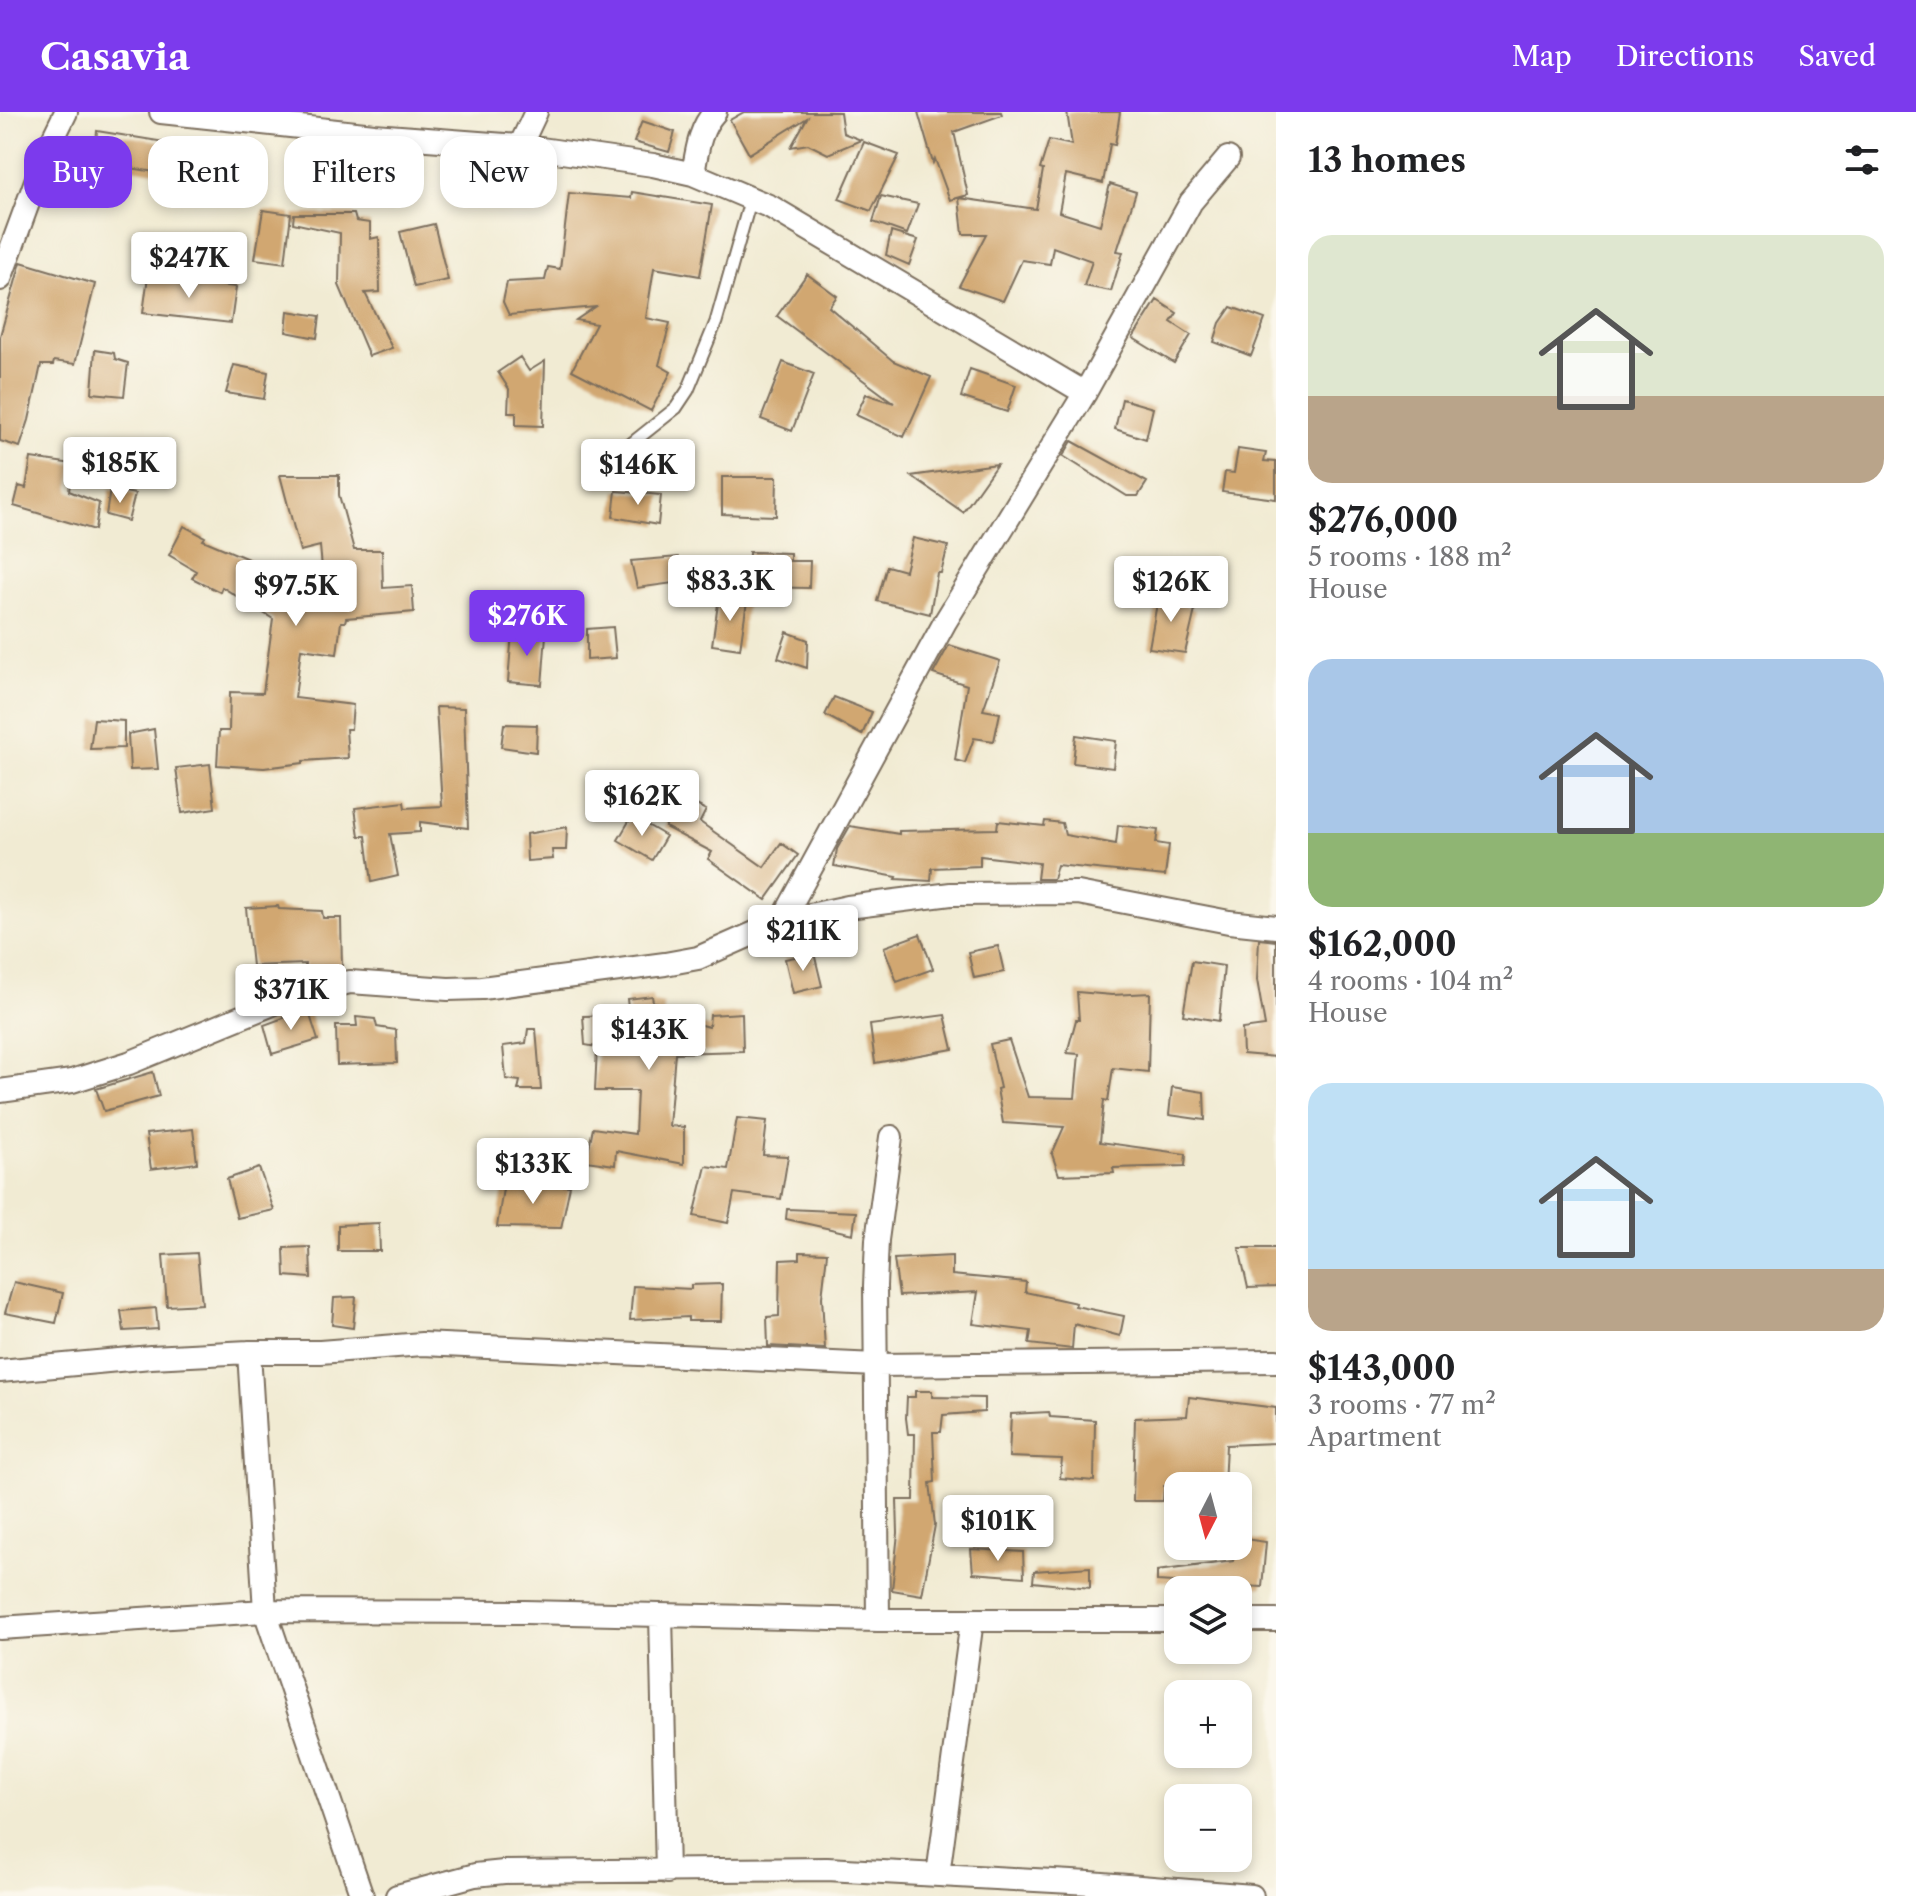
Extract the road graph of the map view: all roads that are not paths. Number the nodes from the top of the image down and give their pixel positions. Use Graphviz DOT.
graph roads {
  1 [pos="66,112"];
  2 [pos="161,112"];
  3 [pos="536,112"];
  4 [pos="715,112"];
  5 [pos="525,136"];
  6 [pos="440,140"];
  7 [pos="557,151"];
  8 [pos="1228,158"];
  9 [pos="693,174"];
  10 [pos="751,198"];
  11 [pos="0,279"];
  12 [pos="1085,393"];
  13 [pos="607,463"];
  14 [pos="782,921"];
  15 [pos="1276,927"];
  16 [pos="0,1091"];
  17 [pos="891,1137"];
  18 [pos="249,1352"];
  19 [pos="1276,1361"];
  20 [pos="876,1365"];
  21 [pos="0,1371"];
  22 [pos="265,1611"];
  23 [pos="661,1615"];
  24 [pos="878,1620"];
  25 [pos="972,1620"];
  26 [pos="1164,1620"];
  27 [pos="1252,1620"];
  28 [pos="1276,1620"];
  29 [pos="0,1628"];
  30 [pos="667,1872"];
  31 [pos="938,1875"];
  32 [pos="362,1896"];
  33 [pos="397,1896"];
  34 [pos="1252,1896"];
  1 -- 11 [label="street"];
  2 -- 6 [label="street"];
  3 -- 5 [label="street"];
  4 -- 9 [label="street"];
  7 -- 9 [label="street"];
  8 -- 12 [label="street"];
  9 -- 10 [label="street"];
  10 -- 12 [label="street"];
  10 -- 13 [label="lane"];
  12 -- 14 [label="street"];
  14 -- 15 [label="street"];
  14 -- 16 [label="street"];
  17 -- 20 [label="street"];
  18 -- 20 [label="street"];
  18 -- 21 [label="street"];
  18 -- 22 [label="street"];
  19 -- 20 [label="street"];
  20 -- 24 [label="street"];
  22 -- 23 [label="street"];
  22 -- 29 [label="street"];
  22 -- 32 [label="street"];
  23 -- 24 [label="street"];
  23 -- 30 [label="street"];
  24 -- 25 [label="street"];
  25 -- 26 [label="street"];
  25 -- 31 [label="street"];
  27 -- 28 [label="street"];
  30 -- 31 [label="street"];
  30 -- 33 [label="street"];
  31 -- 34 [label="street"];
}
